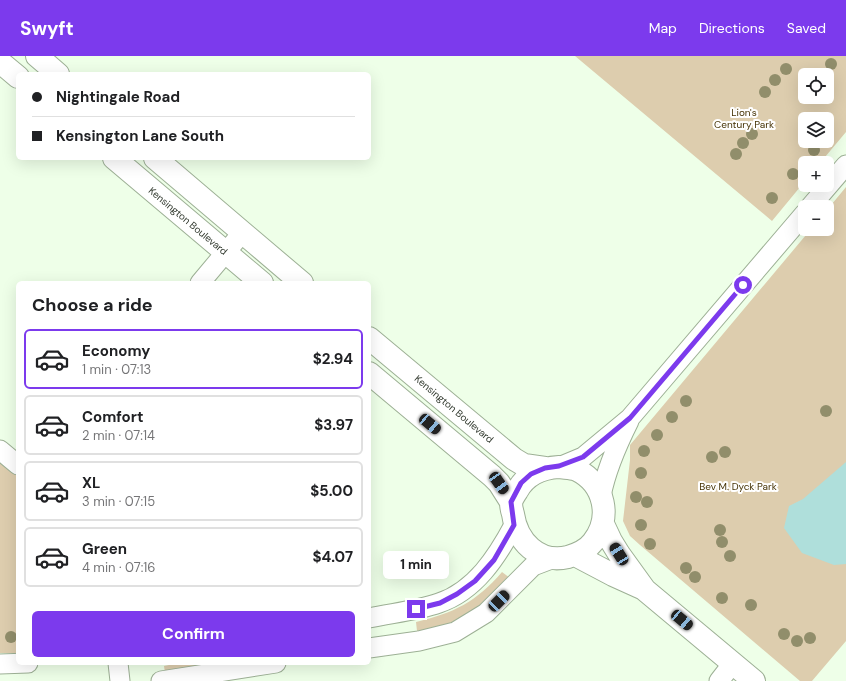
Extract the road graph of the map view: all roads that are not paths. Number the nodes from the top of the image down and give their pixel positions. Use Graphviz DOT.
graph roads {
  1 [pos="37,56"];
  2 [pos="0,62"];
  3 [pos="56,72"];
  4 [pos="16,75"];
  5 [pos="116,160"];
  6 [pos="157,160"];
  7 [pos="846,165"];
  8 [pos="816,200"];
  9 [pos="798,221"];
  10 [pos="242,233"];
  11 [pos="226,252"];
  12 [pos="202,281"];
  13 [pos="260,281"];
  14 [pos="300,281"];
  15 [pos="371,340"];
  16 [pos="371,375"];
  17 [pos="630,418"];
  18 [pos="0,450"];
  19 [pos="16,462"];
  20 [pos="552,467"];
  21 [pos="601,496"];
  22 [pos="511,502"];
  23 [pos="603,524"];
  24 [pos="514,525"];
  25 [pos="565,556"];
  26 [pos="645,590"];
  27 [pos="371,618"];
  28 [pos="371,648"];
  29 [pos="16,663"];
  30 [pos="733,663"];
  31 [pos="0,664"];
  32 [pos="118,665"];
  33 [pos="263,665"];
  34 [pos="120,681"];
  35 [pos="161,681"];
  36 [pos="719,681"];
  37 [pos="754,681"];
  1 -- 3 [label="street"];
  2 -- 4 [label="street"];
  5 -- 11 [label="street, Kensington Boulevard"];
  6 -- 10 [label="street"];
  7 -- 8 [label="street"];
  9 -- 17 [label="street"];
  10 -- 11 [label="street"];
  10 -- 14 [label="street"];
  11 -- 12 [label="street"];
  11 -- 13 [label="street, Kensington Boulevard"];
  15 -- 20 [label="street, Kensington Boulevard"];
  16 -- 22 [label="street"];
  17 -- 20 [label="street"];
  17 -- 21 [label="street"];
  18 -- 19 [label="street"];
  20 -- 21 [label="street"];
  20 -- 22 [label="street"];
  21 -- 23 [label="street"];
  22 -- 24 [label="street"];
  23 -- 25 [label="street"];
  23 -- 26 [label="street"];
  24 -- 25 [label="street"];
  24 -- 27 [label="street"];
  25 -- 26 [label="street"];
  25 -- 28 [label="street"];
  26 -- 30 [label="street"];
  29 -- 31 [label="street"];
  30 -- 36 [label="street"];
  30 -- 37 [label="street"];
  32 -- 34 [label="street"];
  33 -- 35 [label="street"];
}
